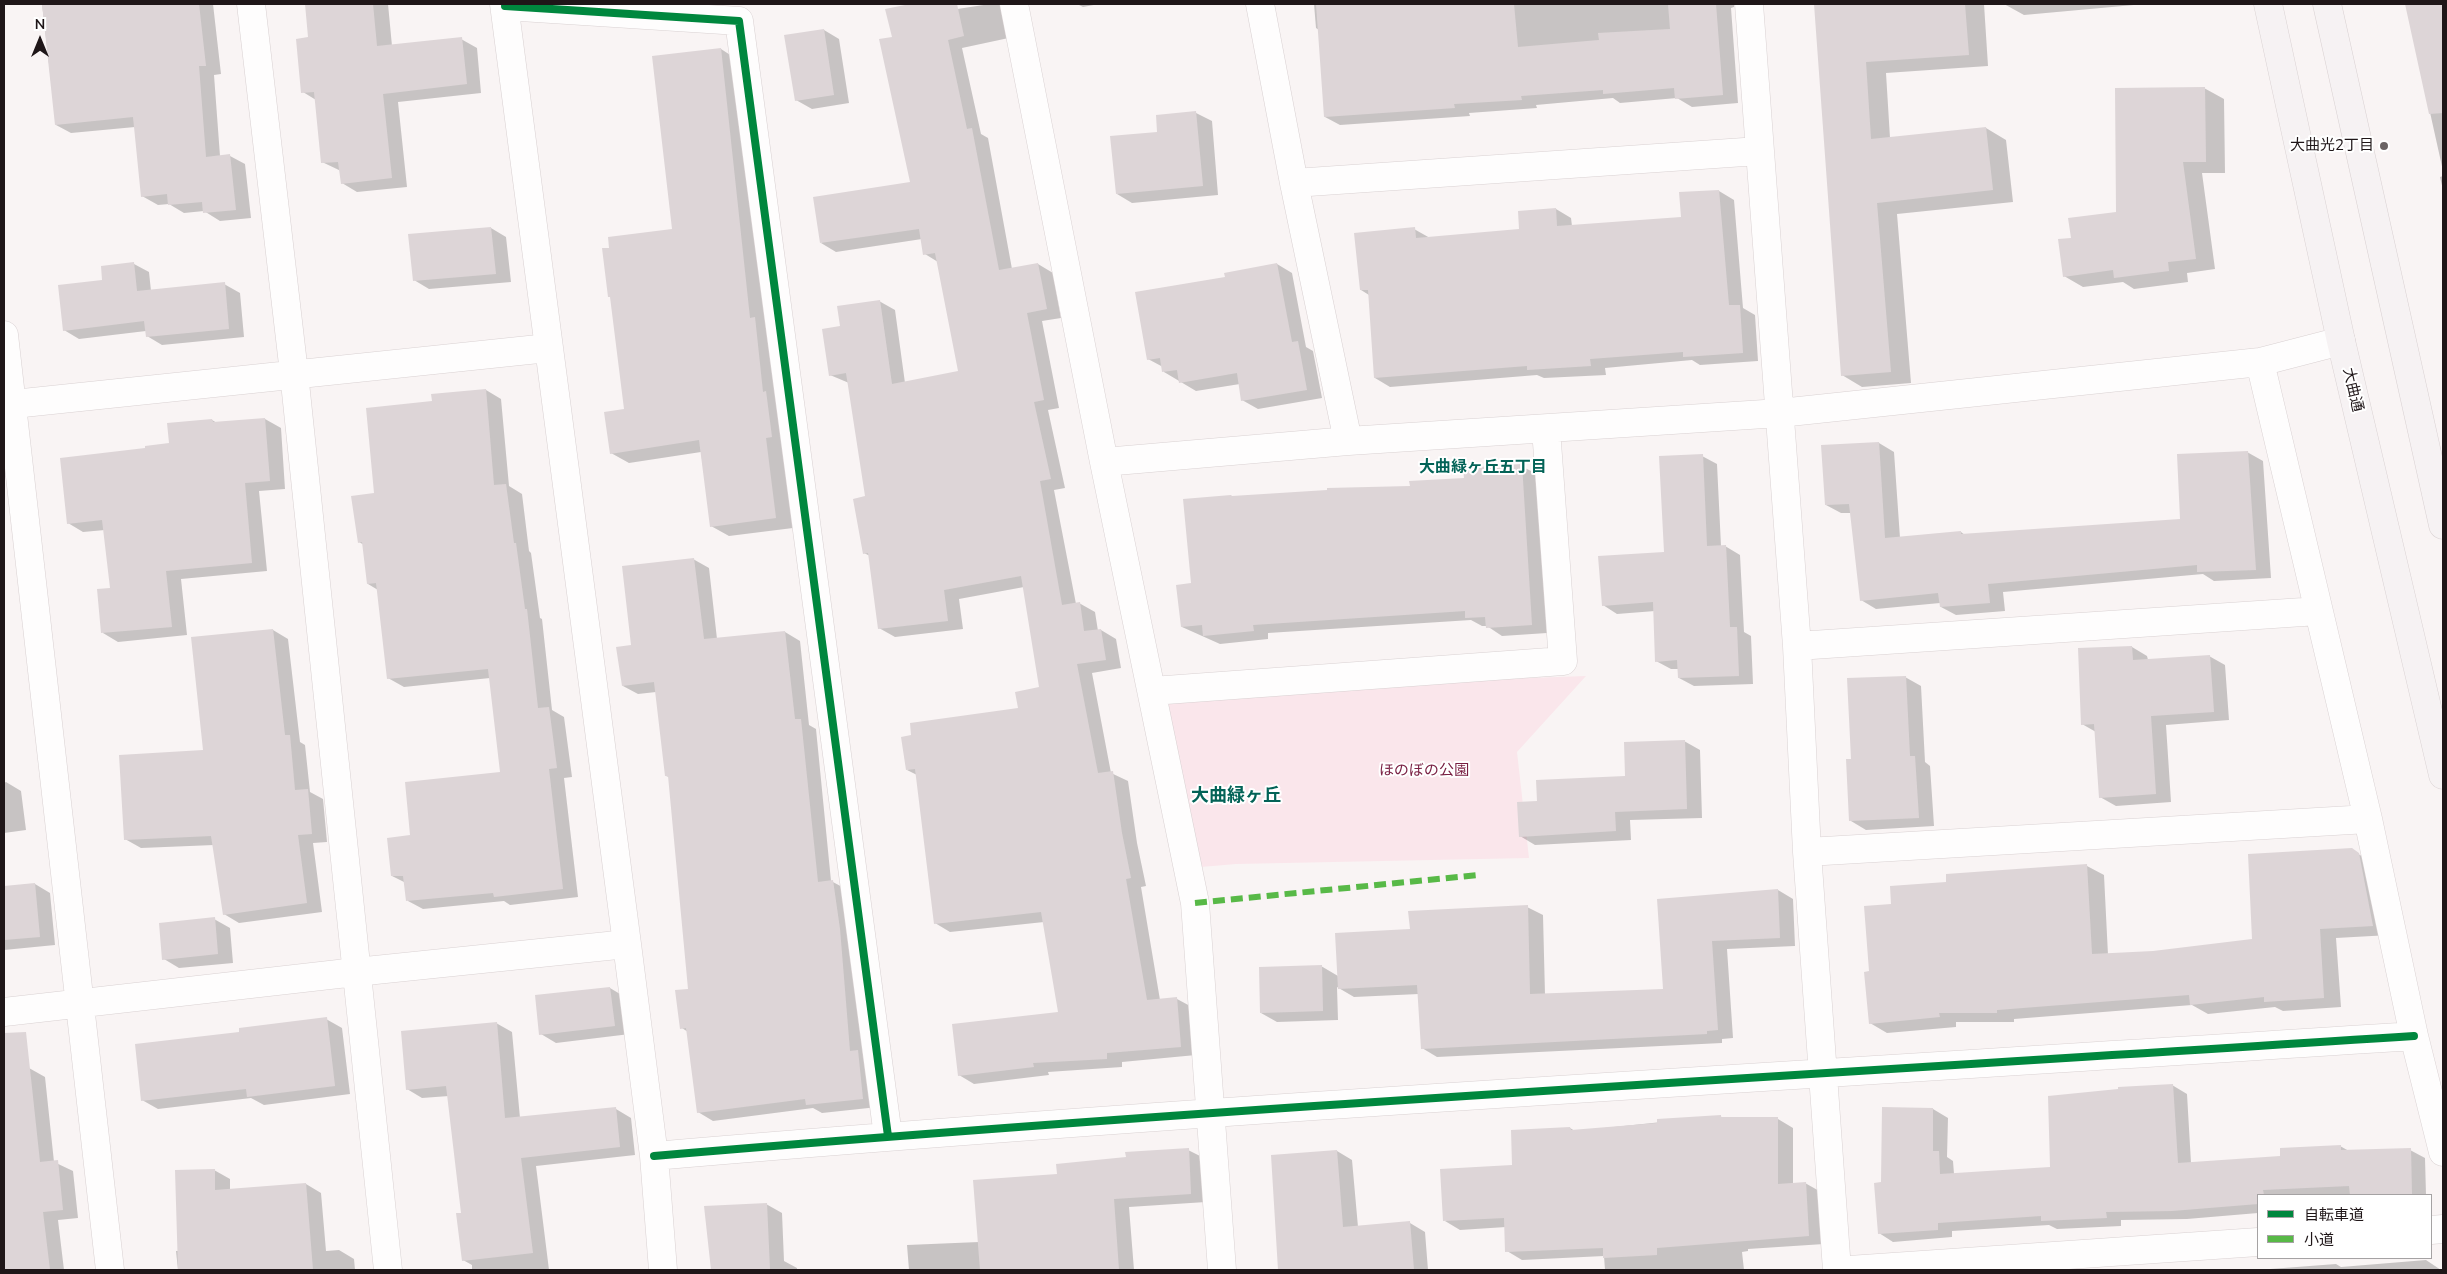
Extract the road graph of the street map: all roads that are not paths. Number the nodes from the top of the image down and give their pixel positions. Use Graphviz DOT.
graph roads {
  1 [pos="251,4"];
  2 [pos="1014,4"];
  3 [pos="1260,4"];
  4 [pos="1749,4"];
  5 [pos="2268,4"];
  6 [pos="2327,4"];
  7 [pos="504,5"];
  8 [pos="1759,151"];
  9 [pos="1294,183"];
  10 [pos="4,336"];
  11 [pos="2341,342"];
  12 [pos="548,348"];
  13 [pos="2260,362"];
  14 [pos="294,373"];
  15 [pos="8,404"];
  16 [pos="1780,413"];
  17 [pos="1546,429"];
  18 [pos="1348,442"];
  19 [pos="1104,462"];
  20 [pos="2443,525"];
  21 [pos="2318,611"];
  22 [pos="1797,646"];
  23 [pos="1152,691"];
  24 [pos="2443,775"];
  25 [pos="2368,819"];
  26 [pos="1806,852"];
  27 [pos="627,944"];
  28 [pos="356,972"];
  29 [pos="81,1004"];
  30 [pos="4,1012"];
  31 [pos="2414,1036"];
  32 [pos="1821,1074"];
  33 [pos="1212,1113"];
  34 [pos="888,1136"];
  35 [pos="2443,1152"];
  36 [pos="654,1156"];
  37 [pos="2257,1242"];
  38 [pos="110,1270"];
  39 [pos="388,1270"];
  40 [pos="663,1270"];
  41 [pos="1222,1270"];
  42 [pos="1836,1270"];
  43 [pos="1849,1270"];
  1 -- 14 [label="street"];
  2 -- 19 [label="street"];
  3 -- 9 [label="street"];
  4 -- 8 [label="street"];
  5 -- 11 [label="street, 大曲通"];
  6 -- 20 [label="street"];
  7 -- 12 [label="street"];
  7 -- 34 [label="street"];
  8 -- 9 [label="street"];
  8 -- 16 [label="street"];
  9 -- 18 [label="street"];
  10 -- 15 [label="street"];
  11 -- 13 [label="street"];
  11 -- 24 [label="street, 大曲通"];
  12 -- 14 [label="street"];
  12 -- 27 [label="street"];
  13 -- 16 [label="street"];
  13 -- 21 [label="street"];
  14 -- 15 [label="street"];
  14 -- 28 [label="street"];
  15 -- 29 [label="street"];
  16 -- 17 [label="street"];
  16 -- 22 [label="street"];
  17 -- 18 [label="street"];
  17 -- 23 [label="street"];
  18 -- 19 [label="street"];
  19 -- 23 [label="street"];
  21 -- 22 [label="street"];
  21 -- 25 [label="street"];
  22 -- 26 [label="street"];
  23 -- 33 [label="street"];
  25 -- 26 [label="street"];
  25 -- 31 [label="street"];
  26 -- 32 [label="street"];
  27 -- 28 [label="street"];
  27 -- 36 [label="street"];
  28 -- 29 [label="street"];
  28 -- 39 [label="street"];
  29 -- 30 [label="street"];
  29 -- 38 [label="street"];
  31 -- 32 [label="street"];
  31 -- 35 [label="street"];
  32 -- 33 [label="street"];
  32 -- 42 [label="street"];
  33 -- 34 [label="street"];
  33 -- 41 [label="street"];
  34 -- 36 [label="street"];
  36 -- 40 [label="street"];
  37 -- 43 [label="street"];
}
